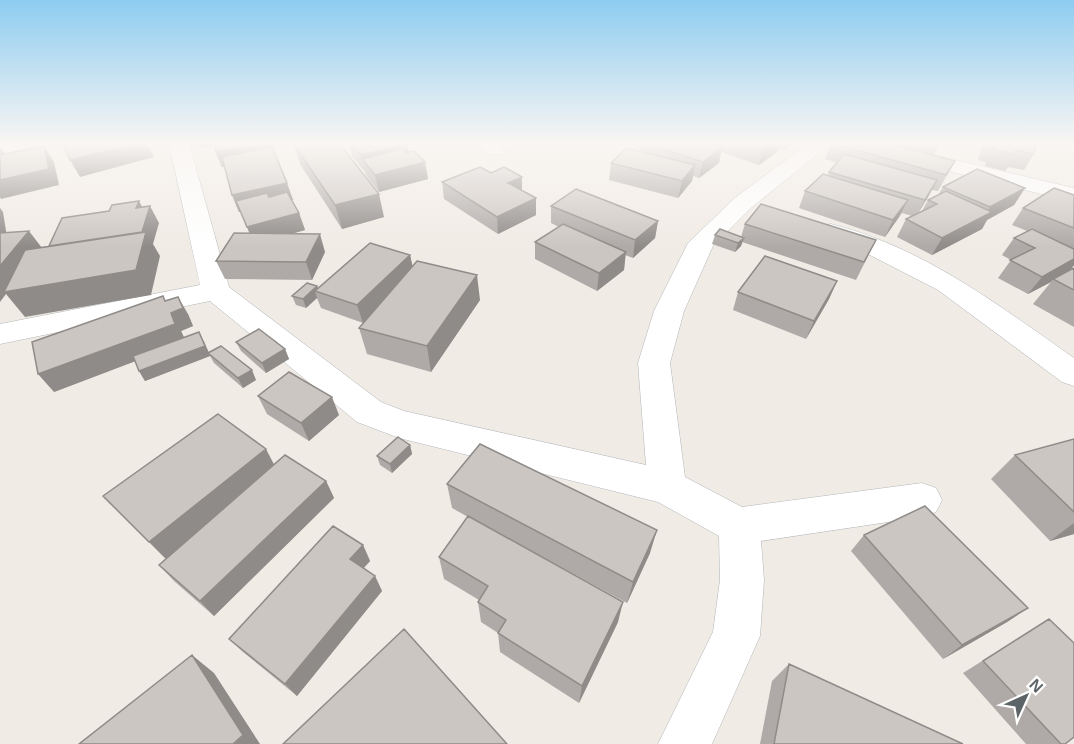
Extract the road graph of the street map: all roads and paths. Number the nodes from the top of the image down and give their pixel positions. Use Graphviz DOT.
graph roads {
  1 [pos="188,178"];
  2 [pos="776,178"];
  3 [pos="1002,178"];
  4 [pos="1074,195"];
  5 [pos="744,202"];
  6 [pos="776,213"];
  7 [pos="808,224"];
  8 [pos="216,291"];
  9 [pos="0,334"];
  10 [pos="1074,374"];
  11 [pos="668,487"];
  12 [pos="922,500"];
  13 [pos="739,526"];
  14 [pos="685,744"];
  1 -- 8 [label="street"];
  2 -- 5 [label="street"];
  3 -- 4 [label="street"];
  5 -- 6 [label="street"];
  5 -- 11 [label="street"];
  7 -- 10 [label="street"];
  8 -- 9 [label="street"];
  8 -- 11 [label="street"];
  11 -- 13 [label="street"];
  12 -- 13 [label="street"];
  13 -- 14 [label="street"];
}
